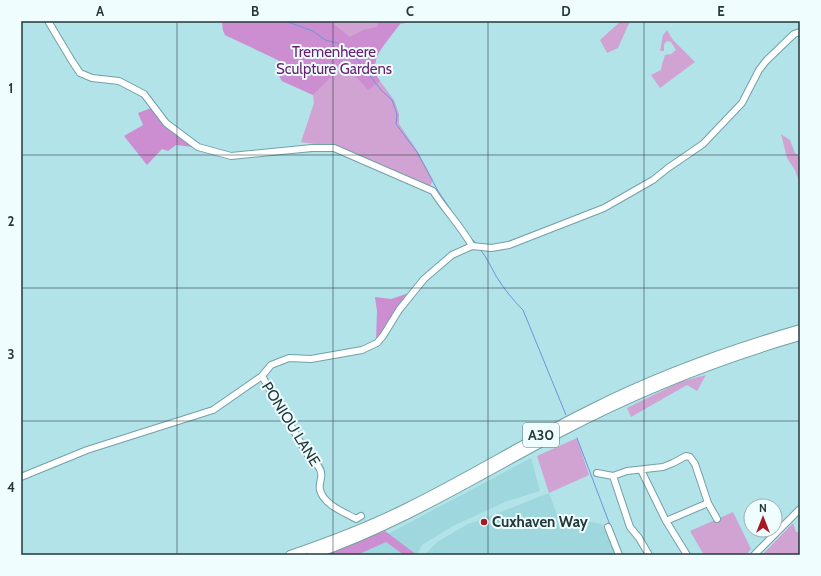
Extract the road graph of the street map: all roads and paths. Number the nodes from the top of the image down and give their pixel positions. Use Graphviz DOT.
graph roads {
  1 [pos="48,21"];
  2 [pos="800,32"];
  3 [pos="472,246"];
  4 [pos="800,329"];
  5 [pos="800,336"];
  6 [pos="262,376"];
  7 [pos="641,470"];
  8 [pos="597,473"];
  9 [pos="613,476"];
  10 [pos="21,477"];
  11 [pos="708,503"];
  12 [pos="800,509"];
  13 [pos="361,516"];
  14 [pos="717,519"];
  15 [pos="666,521"];
  16 [pos="608,528"];
  17 [pos="290,555"];
  18 [pos="312,555"];
  19 [pos="619,555"];
  20 [pos="649,555"];
  21 [pos="687,555"];
  22 [pos="754,555"];
  1 -- 3 [label="street"];
  2 -- 3 [label="street"];
  3 -- 6 [label="street"];
  4 -- 17 [label="highway, A30"];
  5 -- 18 [label="highway, A30"];
  6 -- 10 [label="street"];
  6 -- 13 [label="street, PONIOU LANE"];
  7 -- 9 [label="street"];
  7 -- 11 [label="street"];
  7 -- 15 [label="street"];
  8 -- 9 [label="street"];
  9 -- 20 [label="street"];
  11 -- 14 [label="street"];
  11 -- 15 [label="street"];
  12 -- 22 [label="street"];
  15 -- 21 [label="street"];
  16 -- 19 [label="street"];
}
